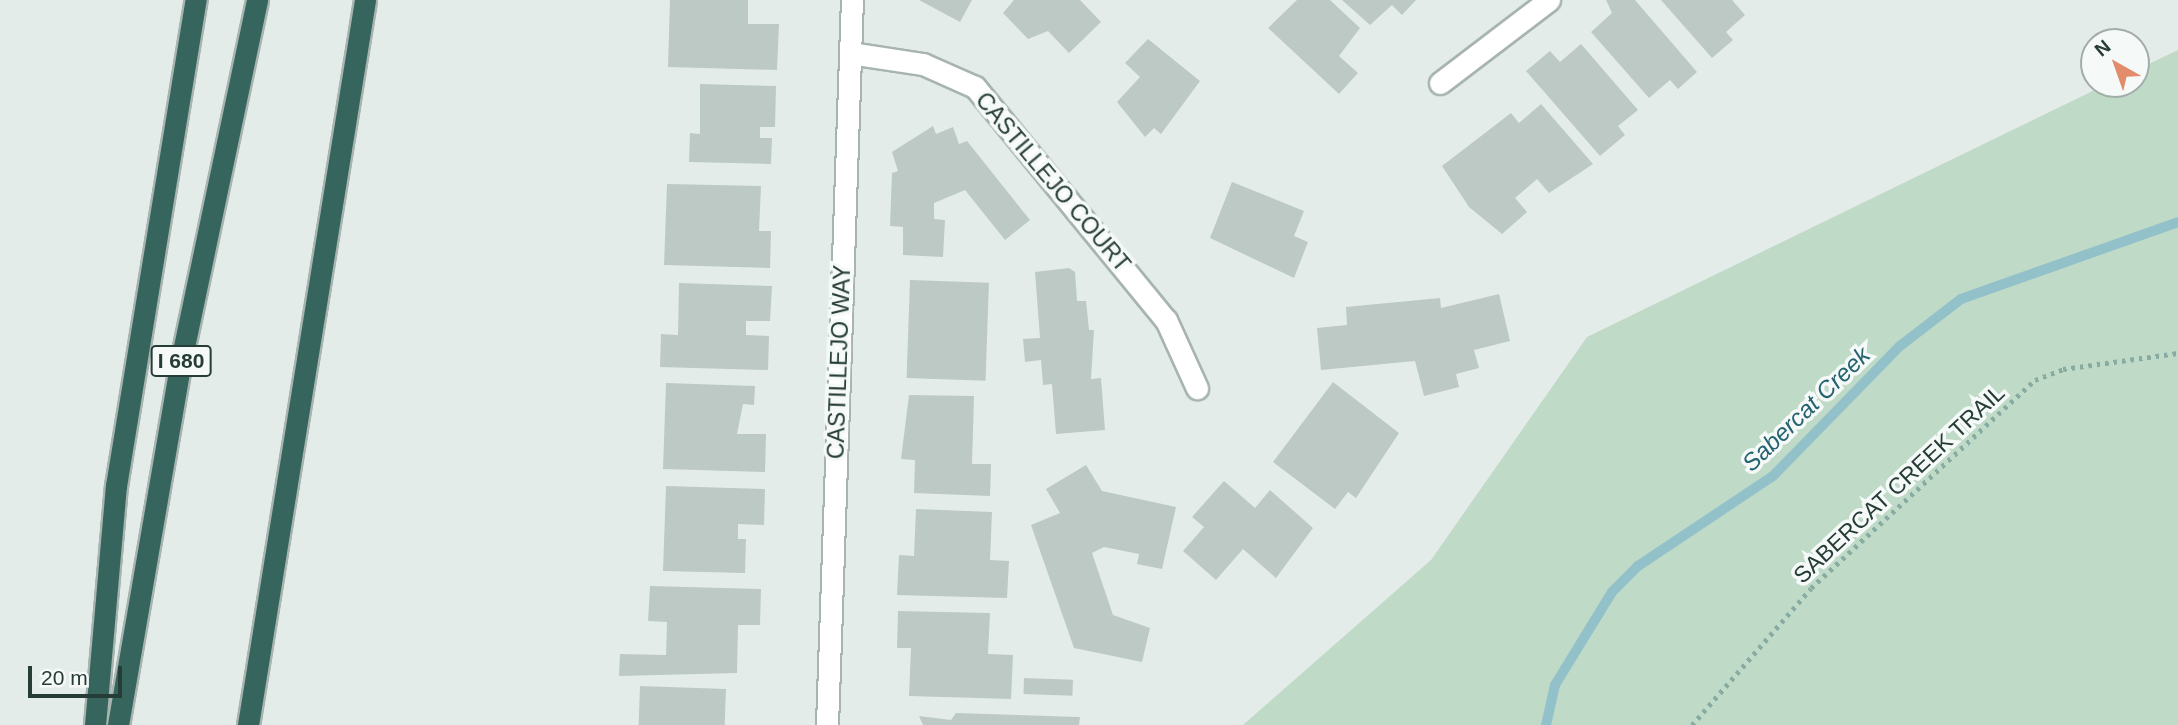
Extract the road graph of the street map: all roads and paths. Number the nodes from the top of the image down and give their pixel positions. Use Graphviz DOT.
graph roads {
  1 [pos="196,0"];
  2 [pos="257,0"];
  3 [pos="365,0"];
  4 [pos="852,0"];
  5 [pos="1549,0"];
  6 [pos="850,53"];
  7 [pos="1440,83"];
  8 [pos="2178,354"];
  9 [pos="1198,388"];
  10 [pos="95,725"];
  11 [pos="118,725"];
  12 [pos="248,725"];
  13 [pos="827,725"];
  14 [pos="1692,725"];
  1 -- 10 [label="highway"];
  2 -- 11 [label="highway, I 680"];
  3 -- 12 [label="highway"];
  4 -- 6 [label="street, CASTILLEJO WAY"];
  5 -- 7 [label="street"];
  6 -- 9 [label="street, CASTILLEJO COURT"];
  6 -- 13 [label="street, CASTILLEJO WAY"];
  8 -- 14 [label="path, SABERCAT CREEK TRAIL"];
}
